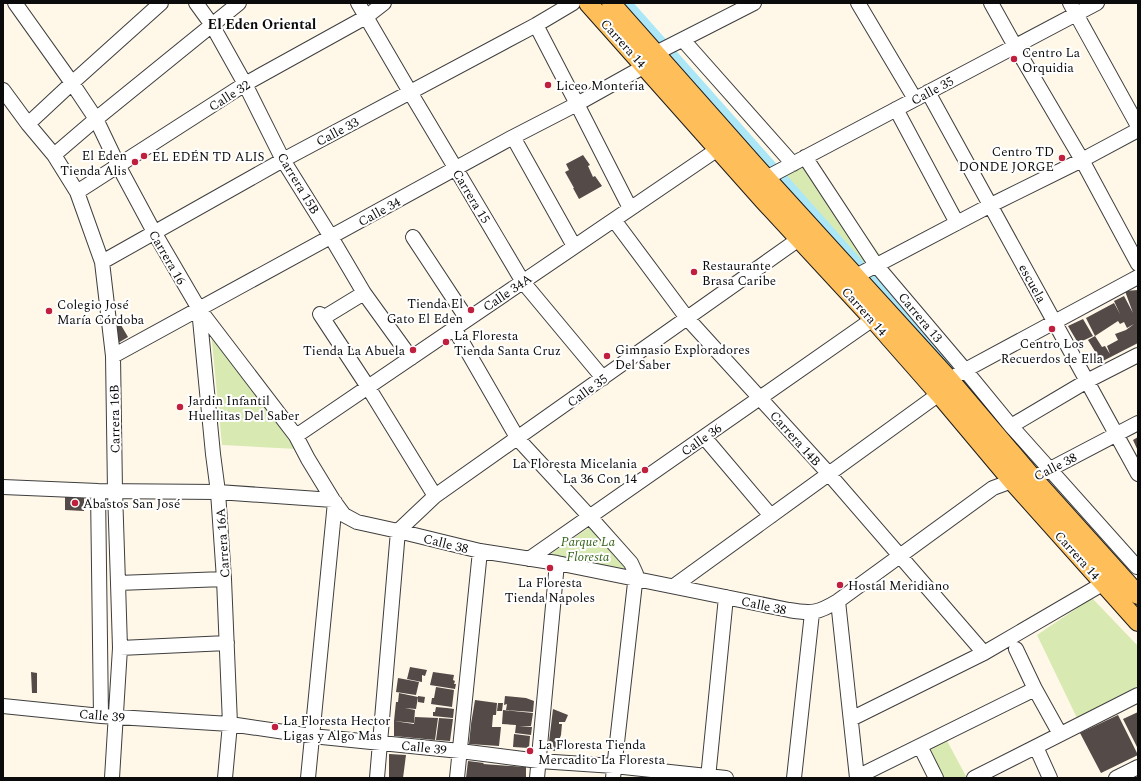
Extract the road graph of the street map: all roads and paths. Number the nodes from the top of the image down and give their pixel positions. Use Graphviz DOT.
graph roads {
  1 [pos="15,3"];
  2 [pos="161,3"];
  3 [pos="196,3"];
  4 [pos="239,3"];
  5 [pos="358,3"];
  6 [pos="384,3"];
  7 [pos="573,3"];
  8 [pos="588,3"];
  9 [pos="610,3"];
  10 [pos="754,3"];
  11 [pos="858,3"];
  12 [pos="991,3"];
  13 [pos="1097,3"];
  14 [pos="731,8"];
  15 [pos="1073,8"];
  16 [pos="366,17"];
  17 [pos="212,25"];
  18 [pos="536,25"];
  19 [pos="680,41"];
  20 [pos="1015,46"];
  21 [pos="655,56"];
  22 [pos="72,83"];
  23 [pos="245,84"];
  24 [pos="3,90"];
  25 [pos="410,92"];
  26 [pos="928,92"];
  27 [pos="915,99"];
  28 [pos="578,104"];
  29 [pos="896,110"];
  30 [pos="96,119"];
  31 [pos="28,124"];
  32 [pos="1138,126"];
  33 [pos="1138,130"];
  34 [pos="514,137"];
  35 [pos="718,149"];
  36 [pos="54,155"];
  37 [pos="283,160"];
  38 [pos="1082,160"];
  39 [pos="118,165"];
  40 [pos="784,168"];
  41 [pos="456,169"];
  42 [pos="77,192"];
  43 [pos="991,205"];
  44 [pos="630,208"];
  45 [pos="614,220"];
  46 [pos="958,223"];
  47 [pos="154,232"];
  48 [pos="332,236"];
  49 [pos="413,237"];
  50 [pos="799,239"];
  51 [pos="574,246"];
  52 [pos="102,262"];
  53 [pos="1138,264"];
  54 [pos="867,270"];
  55 [pos="1138,277"];
  56 [pos="523,282"];
  57 [pos="364,293"];
  58 [pos="199,309"];
  59 [pos="687,318"];
  60 [pos="467,319"];
  61 [pos="873,319"];
  62 [pos="1055,322"];
  63 [pos="454,328"];
  64 [pos="1138,355"];
  65 [pos="113,356"];
  66 [pos="411,358"];
  67 [pos="958,374"];
  68 [pos="603,378"];
  69 [pos="1087,381"];
  70 [pos="368,387"];
  71 [pos="939,394"];
  72 [pos="760,398"];
  73 [pos="1138,423"];
  74 [pos="1011,426"];
  75 [pos="1116,434"];
  76 [pos="296,436"];
  77 [pos="704,437"];
  78 [pos="518,439"];
  79 [pos="1042,473"];
  80 [pos="829,474"];
  81 [pos="1138,474"];
  82 [pos="1012,481"];
  83 [pos="3,487"];
  84 [pos="98,491"];
  85 [pos="115,491"];
  86 [pos="218,492"];
  87 [pos="436,496"];
  88 [pos="334,501"];
  89 [pos="344,515"];
  90 [pos="590,516"];
  91 [pos="771,516"];
  92 [pos="398,531"];
  93 [pos="480,551"];
  94 [pos="901,556"];
  95 [pos="529,559"];
  96 [pos="557,563"];
  97 [pos="1131,570"];
  98 [pos="224,579"];
  99 [pos="636,579"];
  100 [pos="118,583"];
  101 [pos="1104,583"];
  102 [pos="674,586"];
  103 [pos="1138,595"];
  104 [pos="726,597"];
  105 [pos="838,601"];
  106 [pos="812,613"];
  107 [pos="1138,622"];
  108 [pos="226,643"];
  109 [pos="120,648"];
  110 [pos="1016,649"];
  111 [pos="984,653"];
  112 [pos="1035,689"];
  113 [pos="1138,695"];
  114 [pos="3,706"];
  115 [pos="101,716"];
  116 [pos="120,717"];
  117 [pos="851,719"];
  118 [pos="230,724"];
  119 [pos="1060,734"];
  120 [pos="312,736"];
  121 [pos="380,743"];
  122 [pos="920,746"];
  123 [pos="1036,747"];
  124 [pos="460,751"];
  125 [pos="539,761"];
  126 [pos="1138,767"];
  127 [pos="614,772"];
  128 [pos="708,777"];
  129 [pos="112,778"];
  130 [pos="225,778"];
  131 [pos="308,778"];
  132 [pos="377,778"];
  133 [pos="457,778"];
  134 [pos="537,778"];
  135 [pos="726,778"];
  136 [pos="794,778"];
  137 [pos="857,778"];
  138 [pos="936,778"];
  139 [pos="976,778"];
  140 [pos="1050,778"];
  141 [pos="1116,778"];
  1 -- 22 [label="street, Carrera 16"];
  2 -- 22 [label="street"];
  3 -- 17 [label="street, Carrera 15B"];
  4 -- 17 [label="street"];
  5 -- 16 [label="street, Carrera 15"];
  6 -- 16 [label="street, Calle 32"];
  7 -- 18 [label="street, Calle 33"];
  8 -- 21 [label="main road, Carrera 14"];
  9 -- 21 [label="main road, Carrera 14"];
  10 -- 14 [label="street, Calle 34"];
  11 -- 27 [label="street"];
  12 -- 20 [label="street"];
  13 -- 15 [label="street, Calle 35"];
  14 -- 19 [label="street, Calle 34"];
  15 -- 20 [label="street, Calle 35"];
  15 -- 32 [label="street"];
  16 -- 23 [label="street, Calle 32"];
  16 -- 25 [label="street, Carrera 15"];
  17 -- 23 [label="street, Carrera 15B"];
  17 -- 30 [label="street"];
  18 -- 25 [label="street, Calle 33"];
  18 -- 28 [label="street"];
  19 -- 21 [label="street, Calle 34"];
  19 -- 40 [label="street"];
  20 -- 26 [label="street, Calle 35"];
  20 -- 38 [label="street"];
  21 -- 28 [label="street, Calle 34"];
  21 -- 35 [label="main road, Carrera 14"];
  21 -- 40 [label="main road, Carrera 14"];
  22 -- 30 [label="street, Carrera 16"];
  22 -- 31 [label="street"];
  23 -- 37 [label="street, Carrera 15B"];
  23 -- 39 [label="street, Calle 32"];
  24 -- 31 [label="street, Carrera 16B"];
  25 -- 37 [label="street, Calle 33"];
  25 -- 41 [label="street, Carrera 15"];
  26 -- 27 [label="street, Calle 35"];
  26 -- 43 [label="street, escuela"];
  27 -- 29 [label="street, Calle 35"];
  28 -- 34 [label="street, Calle 34"];
  28 -- 44 [label="street"];
  29 -- 40 [label="street, Calle 35"];
  29 -- 46 [label="street"];
  30 -- 36 [label="street"];
  30 -- 39 [label="street, Carrera 16"];
  31 -- 36 [label="street, Carrera 16B"];
  33 -- 38 [label="street"];
  34 -- 41 [label="street, Calle 34"];
  34 -- 51 [label="street"];
  35 -- 44 [label="street, Calle 34A"];
  35 -- 50 [label="main road, Carrera 14"];
  36 -- 42 [label="street, Carrera 16B"];
  37 -- 47 [label="street, Calle 33"];
  37 -- 48 [label="street, Carrera 15B"];
  38 -- 43 [label="street"];
  38 -- 53 [label="street"];
  39 -- 42 [label="street, Calle 32"];
  39 -- 47 [label="street, Carrera 16"];
  40 -- 54 [label="main road, Carrera 14"];
  40 -- 54 [label="street"];
  41 -- 48 [label="street, Calle 34"];
  41 -- 56 [label="street, Carrera 15"];
  42 -- 52 [label="street, Carrera 16B"];
  43 -- 46 [label="street"];
  43 -- 62 [label="street, escuela"];
  44 -- 45 [label="street, Calle 34A"];
  45 -- 51 [label="street, Calle 34A"];
  45 -- 59 [label="street, Carrera 14B"];
  46 -- 54 [label="street"];
  47 -- 52 [label="street, Calle 33"];
  47 -- 58 [label="street, Carrera 16"];
  48 -- 57 [label="street, Carrera 15B"];
  48 -- 58 [label="street, Calle 34"];
  49 -- 60 [label="street"];
  50 -- 59 [label="street, Calle 35"];
  50 -- 61 [label="main road, Carrera 14"];
  51 -- 56 [label="street, Calle 34A"];
  52 -- 65 [label="street, Carrera 16B"];
  54 -- 67 [label="main road, Carrera 14"];
  55 -- 62 [label="street"];
  56 -- 60 [label="street, Calle 34A"];
  56 -- 68 [label="street, Carrera 15"];
  57 -- 66 [label="street, Carrera 15B"];
  57 -- 70 [label="street"];
  58 -- 65 [label="street, Calle 34"];
  58 -- 76 [label="street, Carrera 16"];
  58 -- 86 [label="street, Carrera 16A"];
  59 -- 68 [label="street, Calle 35"];
  59 -- 72 [label="street, Carrera 14B"];
  60 -- 63 [label="street, Calle 34A"];
  61 -- 71 [label="main road, Carrera 14"];
  61 -- 72 [label="street, Calle 36"];
  62 -- 67 [label="street"];
  62 -- 69 [label="street, escuela"];
  63 -- 66 [label="street, Calle 34A"];
  63 -- 78 [label="street"];
  64 -- 69 [label="street"];
  65 -- 85 [label="street, Carrera 16B"];
  66 -- 70 [label="street, Calle 34A"];
  67 -- 74 [label="street"];
  67 -- 79 [label="main road, Carrera 14"];
  68 -- 78 [label="street, Calle 35"];
  69 -- 74 [label="street"];
  69 -- 75 [label="street, escuela"];
  70 -- 76 [label="street, Calle 34A"];
  70 -- 87 [label="street"];
  71 -- 80 [label="street"];
  71 -- 82 [label="main road, Carrera 14"];
  72 -- 77 [label="street, Calle 36"];
  72 -- 80 [label="street, Carrera 14B"];
  73 -- 75 [label="street, Calle 38"];
  74 -- 79 [label="street"];
  75 -- 79 [label="street, Calle 38"];
  75 -- 81 [label="street, escuela"];
  76 -- 88 [label="street, Carrera 16"];
  77 -- 90 [label="street, Calle 36"];
  77 -- 91 [label="street"];
  78 -- 87 [label="street, Calle 35"];
  78 -- 90 [label="street"];
  79 -- 82 [label="street, Calle 38"];
  79 -- 97 [label="main road, Carrera 14"];
  80 -- 91 [label="street"];
  80 -- 94 [label="street, Carrera 14B"];
  82 -- 94 [label="street, Calle 38"];
  82 -- 101 [label="main road, Carrera 14"];
  83 -- 84 [label="street"];
  84 -- 85 [label="street"];
  84 -- 115 [label="street"];
  85 -- 86 [label="street"];
  85 -- 100 [label="street, Carrera 16B"];
  86 -- 88 [label="street"];
  86 -- 98 [label="street, Carrera 16A"];
  87 -- 92 [label="street, Calle 35"];
  88 -- 89 [label="street, Carrera 16"];
  88 -- 120 [label="street"];
  89 -- 92 [label="street, Calle 38"];
  90 -- 95 [label="street, Calle 36"];
  90 -- 99 [label="street"];
  91 -- 102 [label="street"];
  92 -- 93 [label="street, Calle 38"];
  92 -- 121 [label="street"];
  93 -- 95 [label="street, Calle 38"];
  93 -- 124 [label="street"];
  94 -- 105 [label="street, Calle 38"];
  94 -- 111 [label="street, Carrera 14B"];
  95 -- 96 [label="street, Calle 38"];
  96 -- 99 [label="street, Calle 38"];
  96 -- 125 [label="street"];
  97 -- 103 [label="main road, Carrera 14"];
  98 -- 100 [label="street"];
  98 -- 108 [label="street, Carrera 16A"];
  99 -- 102 [label="street, Calle 38"];
  99 -- 127 [label="street"];
  100 -- 109 [label="street, Carrera 16B"];
  101 -- 107 [label="main road, Carrera 14"];
  101 -- 111 [label="street"];
  102 -- 104 [label="street, Calle 38"];
  104 -- 106 [label="street, Calle 38"];
  104 -- 128 [label="street"];
  105 -- 106 [label="street, Calle 38"];
  105 -- 117 [label="street"];
  106 -- 136 [label="street"];
  108 -- 109 [label="street"];
  108 -- 118 [label="street, Carrera 16A"];
  109 -- 116 [label="street, Carrera 16B"];
  110 -- 112 [label="street"];
  111 -- 117 [label="street"];
  112 -- 119 [label="street"];
  112 -- 122 [label="street"];
  113 -- 119 [label="street"];
  114 -- 115 [label="street, Calle 39"];
  115 -- 116 [label="street, Calle 39"];
  116 -- 118 [label="street, Calle 39"];
  116 -- 129 [label="street, Carrera 16B"];
  117 -- 137 [label="street"];
  118 -- 120 [label="street, Calle 39"];
  118 -- 130 [label="street, Carrera 16A"];
  119 -- 123 [label="street"];
  120 -- 121 [label="street, Calle 39"];
  120 -- 131 [label="street"];
  121 -- 124 [label="street, Calle 39"];
  121 -- 132 [label="street"];
  122 -- 137 [label="street"];
  122 -- 138 [label="street"];
  123 -- 139 [label="street"];
  123 -- 140 [label="street"];
  124 -- 125 [label="street, Calle 39"];
  124 -- 133 [label="street"];
  125 -- 127 [label="street, Calle 39"];
  125 -- 134 [label="street"];
  126 -- 141 [label="street"];
  127 -- 128 [label="street, Calle 39"];
  128 -- 135 [label="street, Calle 39"];
}
